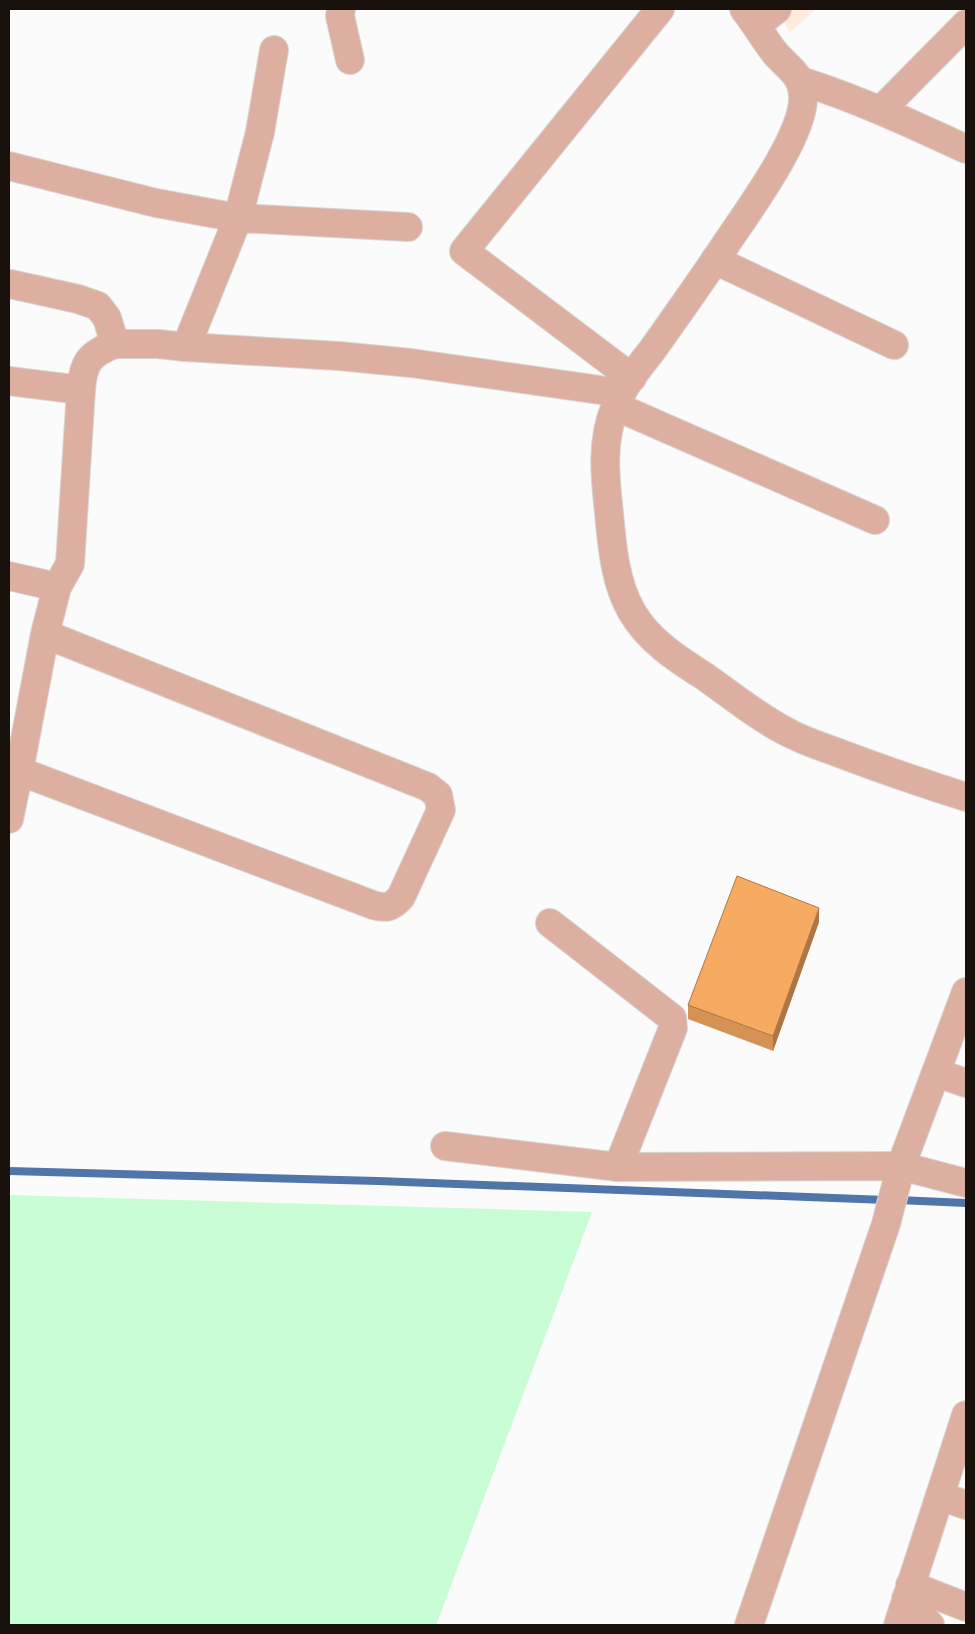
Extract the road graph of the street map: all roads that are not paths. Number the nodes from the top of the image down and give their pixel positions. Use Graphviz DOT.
graph roads {
  1 [pos="340,9"];
  2 [pos="660,9"];
  3 [pos="759,14"];
  4 [pos="966,24"];
  5 [pos="274,50"];
  6 [pos="350,60"];
  7 [pos="801,81"];
  8 [pos="881,110"];
  9 [pos="966,150"];
  10 [pos="9,166"];
  11 [pos="238,218"];
  12 [pos="408,227"];
  13 [pos="715,260"];
  14 [pos="10,284"];
  15 [pos="115,344"];
  16 [pos="894,345"];
  17 [pos="186,347"];
  18 [pos="9,381"];
  19 [pos="81,390"];
  20 [pos="622,393"];
  21 [pos="876,520"];
  22 [pos="9,576"];
  23 [pos="57,587"];
  24 [pos="45,634"];
  25 [pos="18,756"];
  26 [pos="966,797"];
  27 [pos="9,819"];
  28 [pos="550,923"];
  29 [pos="966,992"];
  30 [pos="937,1073"];
  31 [pos="966,1083"];
  32 [pos="445,1146"];
  33 [pos="618,1166"];
  34 [pos="900,1174"];
  35 [pos="966,1183"];
  36 [pos="966,1414"];
  37 [pos="940,1496"];
  38 [pos="966,1505"];
  39 [pos="908,1592"];
  40 [pos="966,1607"];
  41 [pos="749,1625"];
  42 [pos="898,1625"];
  43 [pos="930,1625"];
  1 -- 6 [label="street"];
  2 -- 20 [label="street"];
  3 -- 7 [label="street"];
  4 -- 8 [label="street"];
  5 -- 11 [label="street"];
  7 -- 8 [label="street"];
  7 -- 13 [label="street"];
  8 -- 9 [label="street"];
  10 -- 11 [label="street"];
  11 -- 12 [label="street"];
  11 -- 17 [label="street"];
  13 -- 16 [label="street"];
  13 -- 20 [label="street"];
  14 -- 15 [label="street"];
  15 -- 17 [label="street"];
  15 -- 19 [label="street"];
  17 -- 20 [label="street"];
  18 -- 19 [label="street"];
  19 -- 23 [label="street"];
  20 -- 21 [label="street"];
  20 -- 26 [label="street"];
  22 -- 23 [label="street"];
  23 -- 24 [label="street"];
  24 -- 25 [label="street"];
  24 -- 25 [label="street"];
  25 -- 27 [label="street"];
  28 -- 33 [label="street"];
  29 -- 30 [label="street"];
  30 -- 31 [label="street"];
  30 -- 34 [label="street"];
  32 -- 33 [label="street"];
  33 -- 34 [label="street"];
  34 -- 35 [label="street"];
  34 -- 41 [label="street"];
  36 -- 37 [label="street"];
  37 -- 38 [label="street"];
  37 -- 39 [label="street"];
  39 -- 40 [label="street"];
  39 -- 42 [label="street"];
  39 -- 43 [label="street"];
}
